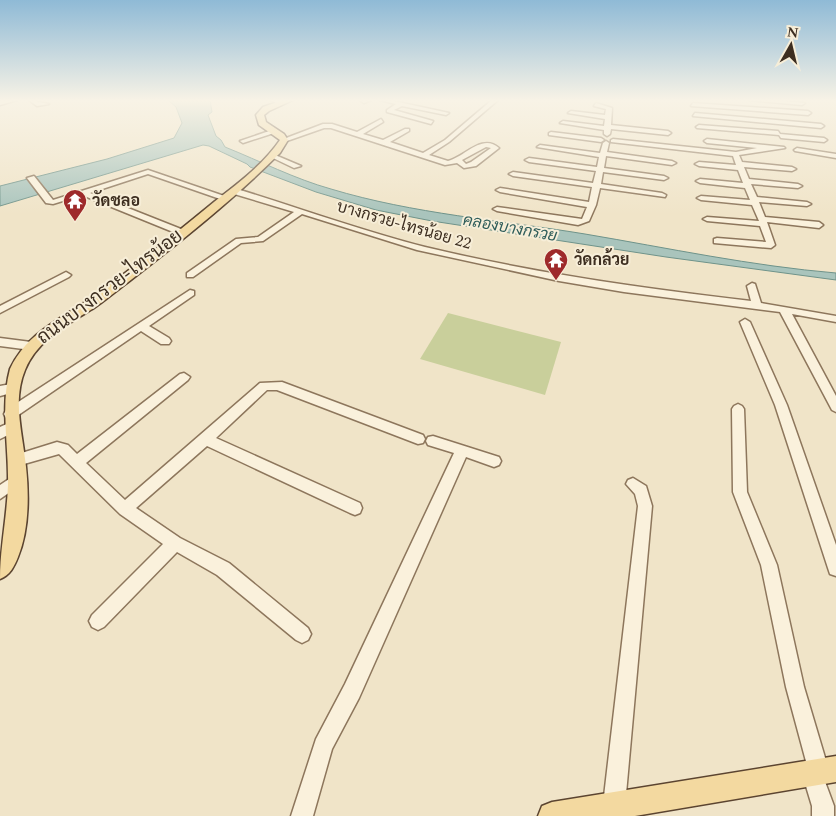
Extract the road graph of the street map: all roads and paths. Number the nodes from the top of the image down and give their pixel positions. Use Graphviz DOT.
graph roads {
  1 [pos="250,138"];
  2 [pos="290,138"];
  3 [pos="372,138"];
  4 [pos="392,138"];
  5 [pos="450,138"];
  6 [pos="589,138"];
  7 [pos="781,138"];
  8 [pos="810,138"];
  9 [pos="243,140"];
  10 [pos="284,140"];
  11 [pos="607,140"];
  12 [pos="824,140"];
  13 [pos="707,141"];
  14 [pos="385,142"];
  15 [pos="770,146"];
  16 [pos="540,147"];
  17 [pos="784,147"];
  18 [pos="425,154"];
  19 [pos="604,154"];
  20 [pos="736,154"];
  21 [pos="835,156"];
  22 [pos="272,157"];
  23 [pos="529,160"];
  24 [pos="459,161"];
  25 [pos="672,163"];
  26 [pos="699,164"];
  27 [pos="297,166"];
  28 [pos="740,166"];
  29 [pos="600,169"];
  30 [pos="792,169"];
  31 [pos="513,174"];
  32 [pos="31,178"];
  33 [pos="247,178"];
  34 [pos="664,178"];
  35 [pos="700,181"];
  36 [pos="748,184"];
  37 [pos="596,186"];
  38 [pos="798,186"];
  39 [pos="500,190"];
  40 [pos="83,193"];
  41 [pos="230,194"];
  42 [pos="662,195"];
  43 [pos="701,198"];
  44 [pos="755,201"];
  45 [pos="807,204"];
  46 [pos="592,205"];
  47 [pos="497,210"];
  48 [pos="301,211"];
  49 [pos="707,219"];
  50 [pos="762,222"];
  51 [pos="819,225"];
  52 [pos="183,233"];
  53 [pos="717,241"];
  54 [pos="190,275"];
  55 [pos="66,276"];
  56 [pos="752,286"];
  57 [pos="190,293"];
  58 [pos="757,305"];
  59 [pos="0,310"];
  60 [pos="784,310"];
  61 [pos="836,320"];
  62 [pos="745,322"];
  63 [pos="141,326"];
  64 [pos="165,341"];
  65 [pos="0,342"];
  66 [pos="31,346"];
  67 [pos="184,377"];
  68 [pos="6,390"];
  69 [pos="836,407"];
  70 [pos="738,409"];
  71 [pos="7,425"];
  72 [pos="206,439"];
  73 [pos="418,439"];
  74 [pos="433,441"];
  75 [pos="462,451"];
  76 [pos="16,460"];
  77 [pos="494,461"];
  78 [pos="76,463"];
  79 [pos="18,479"];
  80 [pos="632,484"];
  81 [pos="0,493"];
  82 [pos="354,508"];
  83 [pos="124,509"];
  84 [pos="175,543"];
  85 [pos="836,568"];
  86 [pos="0,569"];
  87 [pos="98,621"];
  88 [pos="302,634"];
  89 [pos="823,771"];
  90 [pos="614,805"];
  91 [pos="581,813"];
  92 [pos="302,816"];
  93 [pos="552,816"];
  94 [pos="823,816"];
  1 -- 9 [label="street"];
  2 -- 10 [label="street"];
  3 -- 14 [label="street"];
  4 -- 14 [label="street"];
  5 -- 18 [label="street"];
  6 -- 11 [label="street"];
  7 -- 17 [label="street"];
  8 -- 12 [label="street"];
  10 -- 22 [label="main road, ถนนบางกรวย-ไทรน้อย"];
  11 -- 19 [label="street"];
  11 -- 20 [label="street"];
  13 -- 15 [label="street"];
  14 -- 18 [label="street"];
  15 -- 17 [label="street"];
  15 -- 20 [label="street"];
  16 -- 19 [label="street"];
  17 -- 21 [label="street"];
  18 -- 24 [label="street"];
  19 -- 25 [label="street"];
  19 -- 29 [label="street"];
  20 -- 28 [label="street"];
  22 -- 27 [label="street"];
  22 -- 33 [label="main road, ถนนบางกรวย-ไทรน้อย"];
  23 -- 29 [label="street"];
  24 -- 24 [label="street"];
  26 -- 28 [label="street"];
  28 -- 30 [label="street"];
  28 -- 36 [label="street"];
  29 -- 34 [label="street"];
  29 -- 37 [label="street"];
  31 -- 37 [label="street"];
  32 -- 40 [label="street, บางกรวย-ไทรน้อย 22"];
  33 -- 41 [label="main road, ถนนบางกรวย-ไทรน้อย"];
  35 -- 36 [label="street"];
  36 -- 38 [label="street"];
  36 -- 44 [label="street"];
  37 -- 42 [label="street"];
  37 -- 46 [label="street"];
  39 -- 46 [label="street"];
  40 -- 41 [label="street, บางกรวย-ไทรน้อย 22"];
  40 -- 52 [label="street"];
  41 -- 48 [label="street, บางกรวย-ไทรน้อย 22"];
  41 -- 52 [label="main road, ถนนบางกรวย-ไทรน้อย"];
  43 -- 44 [label="street"];
  44 -- 45 [label="street"];
  44 -- 50 [label="street"];
  46 -- 47 [label="street"];
  48 -- 54 [label="street"];
  48 -- 58 [label="street, บางกรวย-ไทรน้อย 22"];
  49 -- 50 [label="street"];
  50 -- 51 [label="street"];
  50 -- 53 [label="street"];
  52 -- 66 [label="main road, ถนนบางกรวย-ไทรน้อย"];
  55 -- 59 [label="street"];
  56 -- 58 [label="street"];
  57 -- 63 [label="street"];
  58 -- 60 [label="street, บางกรวย-ไทรน้อย 22"];
  60 -- 61 [label="street, บางกรวย-ไทรน้อย 22"];
  60 -- 69 [label="street"];
  62 -- 85 [label="street"];
  63 -- 64 [label="street"];
  63 -- 71 [label="street"];
  65 -- 66 [label="street"];
  66 -- 68 [label="main road, ถนนบางกรวย-ไทรน้อย"];
  67 -- 78 [label="street"];
  68 -- 71 [label="main road, ถนนบางกรวย-ไทรน้อย"];
  70 -- 89 [label="street"];
  71 -- 76 [label="main road, ถนนบางกรวย-ไทรน้อย"];
  72 -- 73 [label="street"];
  72 -- 82 [label="street"];
  72 -- 83 [label="street"];
  74 -- 75 [label="street"];
  75 -- 77 [label="street"];
  75 -- 92 [label="street"];
  76 -- 78 [label="street"];
  76 -- 79 [label="main road, ถนนบางกรวย-ไทรน้อย"];
  78 -- 83 [label="street"];
  79 -- 81 [label="street"];
  79 -- 86 [label="main road, ถนนบางกรวย-ไทรน้อย"];
  80 -- 90 [label="street"];
  83 -- 84 [label="street"];
  84 -- 87 [label="street"];
  84 -- 88 [label="street"];
  89 -- 90 [label="main road"];
  89 -- 94 [label="street"];
  90 -- 91 [label="main road"];
  91 -- 93 [label="main road"];
}
